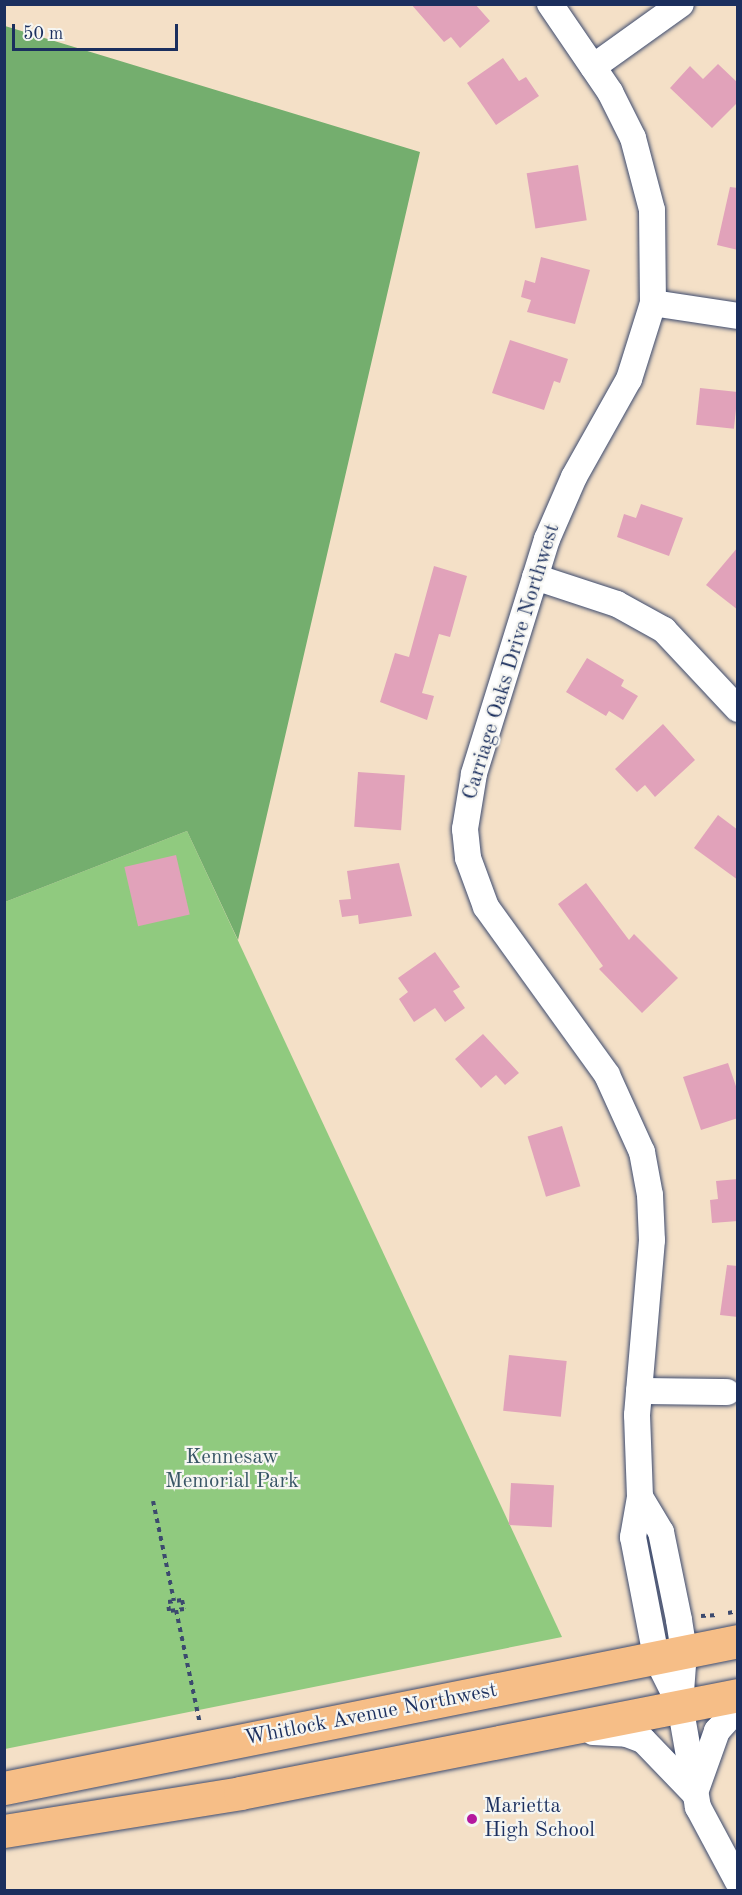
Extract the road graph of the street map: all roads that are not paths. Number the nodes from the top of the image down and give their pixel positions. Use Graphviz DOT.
graph roads {
  1 [pos="550,4"];
  2 [pos="681,4"];
  3 [pos="593,67"];
  4 [pos="652,303"];
  5 [pos="738,316"];
  6 [pos="535,577"];
  7 [pos="738,709"];
  8 [pos="639,1391"];
  9 [pos="727,1392"];
  10 [pos="738,1641"];
  11 [pos="670,1654"];
  12 [pos="738,1695"];
  13 [pos="680,1705"];
  14 [pos="738,1708"];
  15 [pos="553,1731"];
  16 [pos="4,1788"];
  17 [pos="694,1794"];
  18 [pos="4,1831"];
  19 [pos="738,1882"];
  1 -- 3 [label="street, Carriage Oaks Drive Northwest"];
  2 -- 3 [label="street"];
  3 -- 4 [label="street, Carriage Oaks Drive Northwest"];
  4 -- 5 [label="street"];
  4 -- 6 [label="street, Carriage Oaks Drive Northwest"];
  6 -- 7 [label="street"];
  6 -- 8 [label="street, Carriage Oaks Drive Northwest"];
  8 -- 9 [label="street"];
  8 -- 11 [label="street, Carriage Oaks Drive Northwest"];
  10 -- 11 [label="highway, Whitlock Avenue Northwest"];
  11 -- 13 [label="street"];
  11 -- 16 [label="highway, Whitlock Avenue Northwest"];
  12 -- 13 [label="highway"];
  13 -- 15 [label="highway"];
  13 -- 17 [label="street"];
  14 -- 17 [label="street"];
  15 -- 17 [label="street"];
  15 -- 18 [label="highway"];
  17 -- 19 [label="street"];
}
